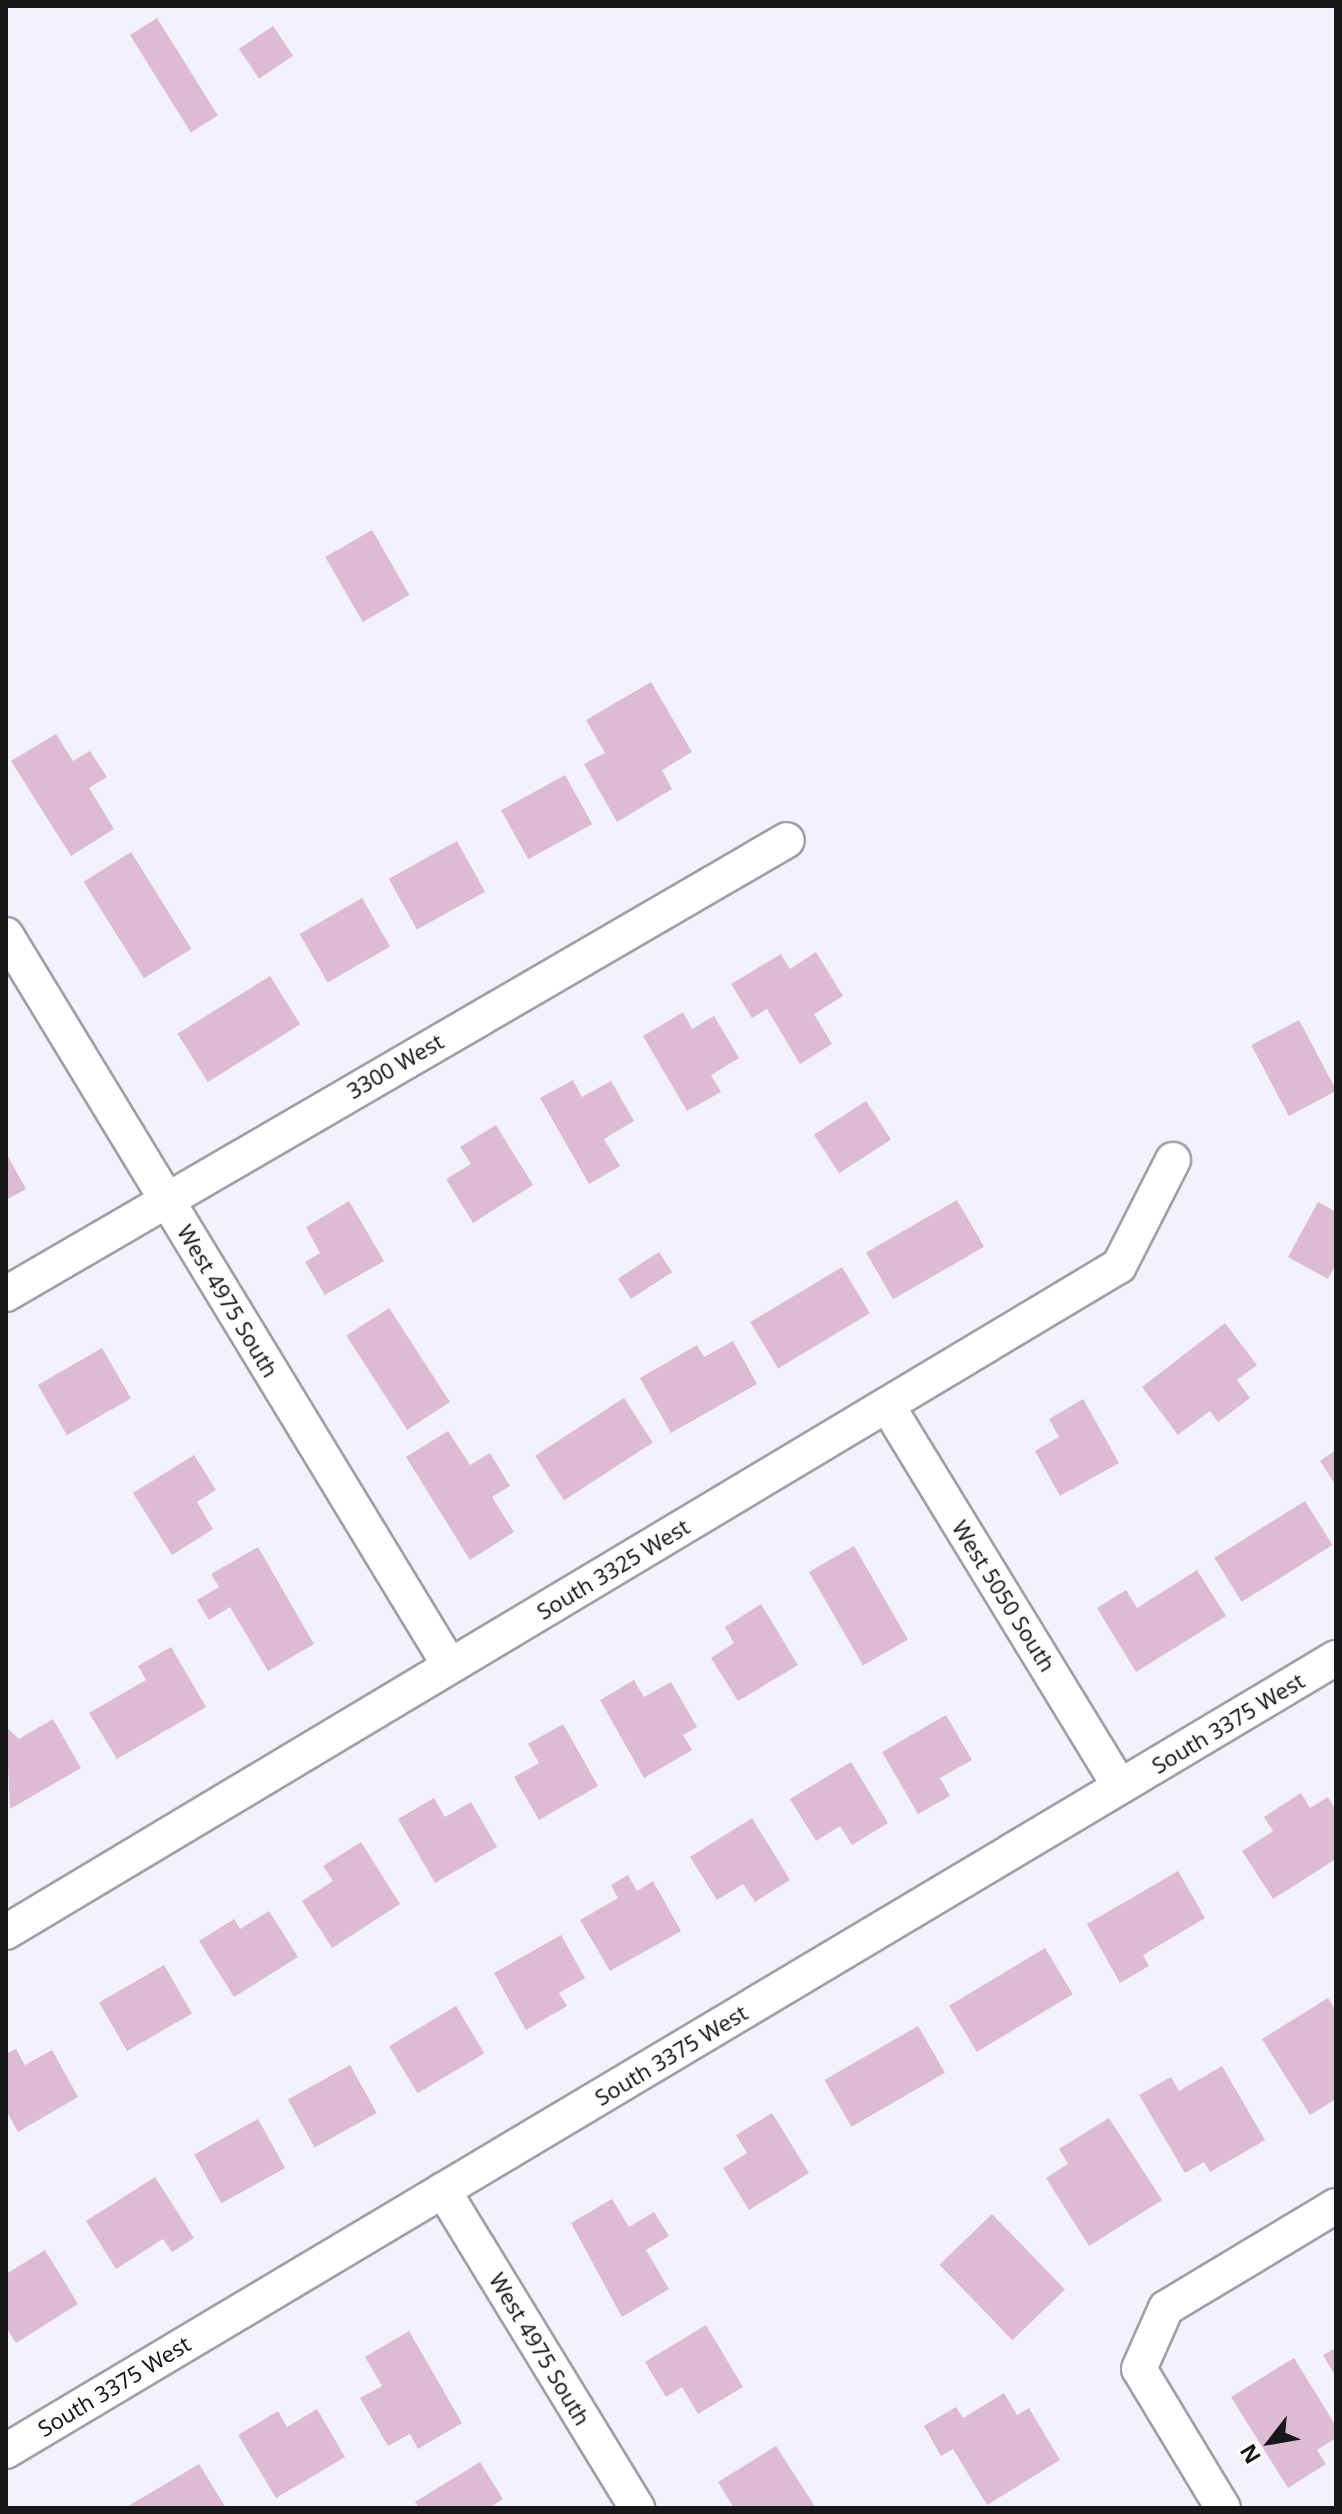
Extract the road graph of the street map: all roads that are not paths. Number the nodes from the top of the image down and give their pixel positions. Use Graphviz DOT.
graph roads {
  1 [pos="787,840"];
  2 [pos="6,935"];
  3 [pos="1173,1160"];
  4 [pos="166,1198"];
  5 [pos="6,1294"];
  6 [pos="887,1405"];
  7 [pos="1336,1658"];
  8 [pos="450,1666"];
  9 [pos="1120,1787"];
  10 [pos="6,1932"];
  11 [pos="443,2190"];
  12 [pos="1336,2206"];
  13 [pos="6,2451"];
  14 [pos="637,2508"];
  15 [pos="1223,2508"];
  1 -- 4 [label="street, 3300 West"];
  2 -- 4 [label="street, West 4975 South"];
  3 -- 6 [label="street, South 3325 West"];
  4 -- 5 [label="street, 3300 West"];
  4 -- 8 [label="street, West 4975 South"];
  6 -- 8 [label="street, South 3325 West"];
  6 -- 9 [label="street, West 5050 South"];
  7 -- 9 [label="street, South 3375 West"];
  8 -- 10 [label="street, South 3325 West"];
  9 -- 11 [label="street, South 3375 West"];
  11 -- 13 [label="street, South 3375 West"];
  11 -- 14 [label="street, West 4975 South"];
  12 -- 15 [label="street"];
}
